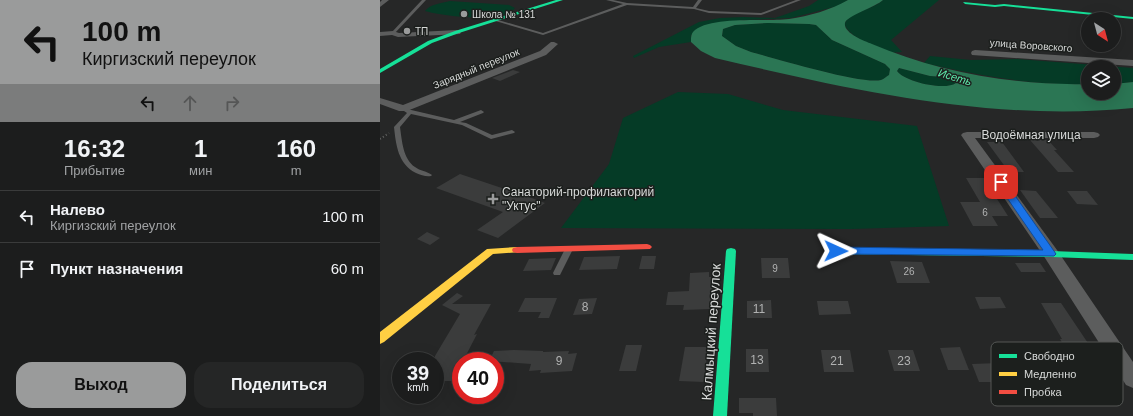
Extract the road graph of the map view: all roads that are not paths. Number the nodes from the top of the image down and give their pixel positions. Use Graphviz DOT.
graph roads {
  1 [pos="386,0"];
  2 [pos="424,0"];
  3 [pos="561,0"];
  4 [pos="608,0"];
  5 [pos="636,0"];
  6 [pos="700,0"];
  7 [pos="799,0"];
  8 [pos="965,3"];
  9 [pos="627,4"];
  10 [pos="380,5"];
  11 [pos="694,8"];
  12 [pos="1133,18"];
  13 [pos="494,20"];
  14 [pos="457,32"];
  15 [pos="393,33"];
  16 [pos="380,34"];
  17 [pos="554,44"];
  18 [pos="975,53"];
  19 [pos="1133,63"];
  20 [pos="380,71"];
  21 [pos="380,101"];
  22 [pos="406,111"];
  23 [pos="481,112"];
  24 [pos="454,122"];
  25 [pos="512,132"];
  26 [pos="1094,135"];
  27 [pos="429,175"];
  28 [pos="647,247"];
  29 [pos="569,249"];
  30 [pos="731,251"];
  31 [pos="836,251"];
  32 [pos="1050,254"];
  33 [pos="1133,257"];
  34 [pos="557,273"];
  35 [pos="380,339"];
  36 [pos="1108,342"];
  37 [pos="1123,364"];
  38 [pos="1133,379"];
  39 [pos="720,416"];
  1 -- 10 [label="street"];
  2 -- 15 [label="lane"];
  3 -- 13 [label="street"];
  4 -- 9 [label="lane"];
  5 -- 9 [label="lane"];
  6 -- 11 [label="lane"];
  7 -- 11 [label="lane"];
  8 -- 12 [label="street"];
  9 -- 11 [label="lane"];
  9 -- 13 [label="lane"];
  13 -- 14 [label="street"];
  14 -- 15 [label="street"];
  14 -- 20 [label="street"];
  15 -- 16 [label="street"];
  17 -- 22 [label="street, Зарядный переулок"];
  18 -- 19 [label="street, улица Воровского"];
  21 -- 22 [label="street"];
  22 -- 24 [label="lane"];
  22 -- 27 [label="lane"];
  23 -- 24 [label="lane"];
  24 -- 25 [label="lane"];
  26 -- 32 [label="street, Водоёмная улица"];
  28 -- 29 [label="street"];
  29 -- 34 [label="lane"];
  29 -- 35 [label="street"];
  30 -- 39 [label="street, Калмыцкий переулок"];
  31 -- 32 [label="street"];
  32 -- 33 [label="street"];
  32 -- 36 [label="street"];
  37 -- 38 [label="street"];
}
